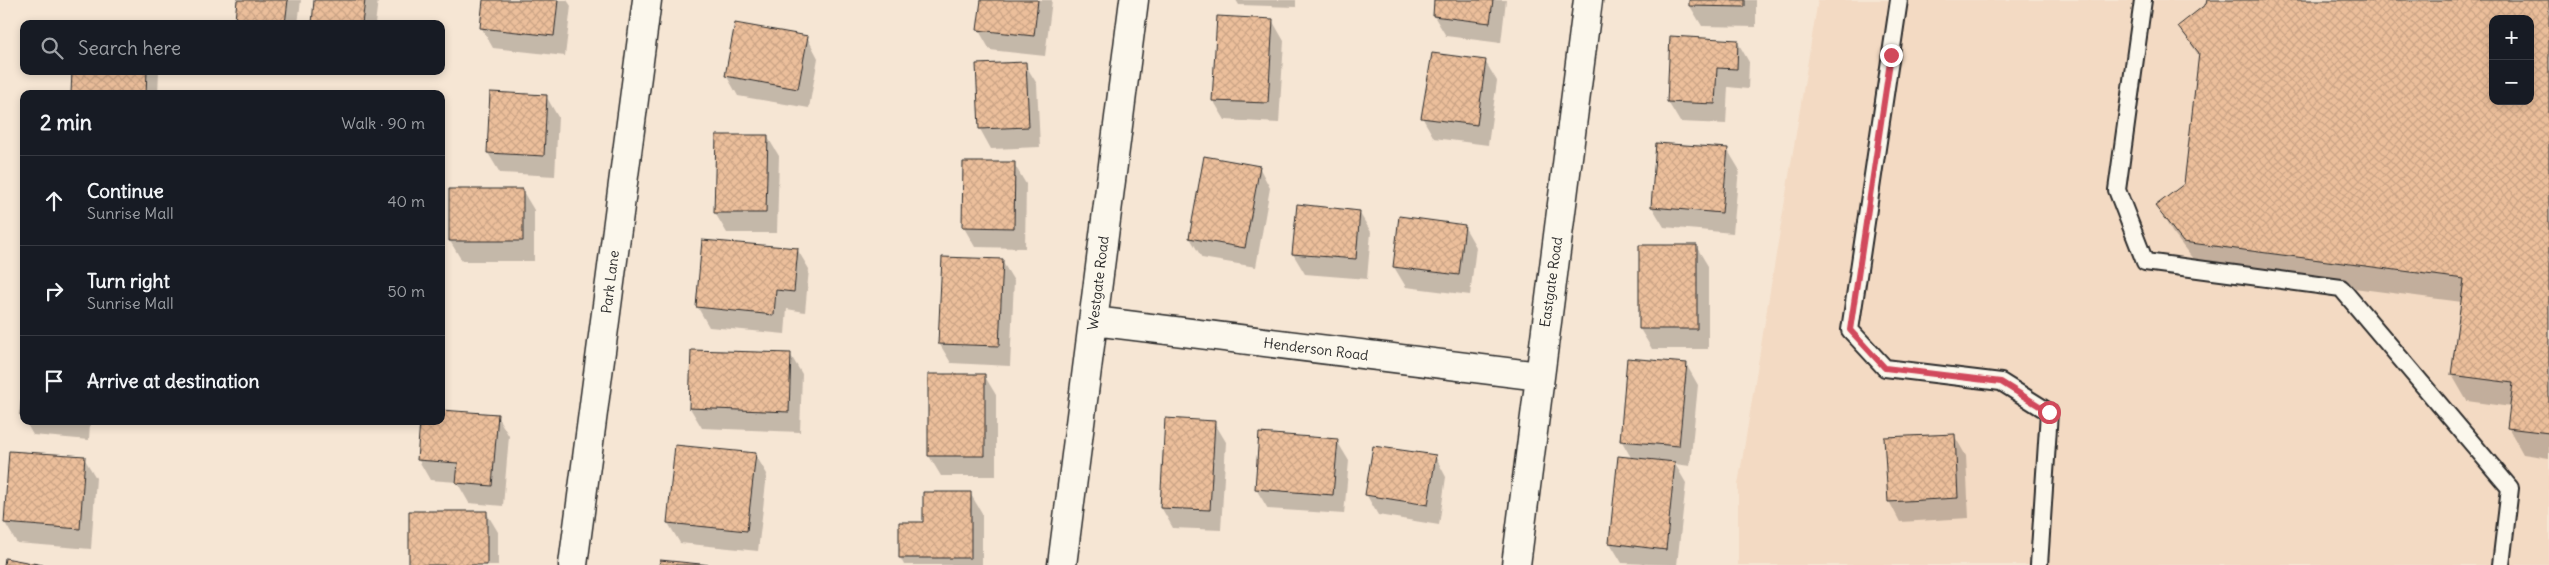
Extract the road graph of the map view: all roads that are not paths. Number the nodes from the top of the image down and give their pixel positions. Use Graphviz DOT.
graph roads {
  1 [pos="647,0"];
  2 [pos="1134,0"];
  3 [pos="1588,0"];
  4 [pos="1899,0"];
  5 [pos="2143,0"];
  6 [pos="1094,321"];
  7 [pos="1539,376"];
  8 [pos="573,565"];
  9 [pos="1062,565"];
  10 [pos="1516,565"];
  11 [pos="2039,565"];
  12 [pos="2501,565"];
  1 -- 8 [label="street, Park Lane"];
  2 -- 6 [label="street, Westgate Road"];
  3 -- 7 [label="street, Eastgate Road"];
  4 -- 11 [label="lane"];
  5 -- 12 [label="lane"];
  6 -- 7 [label="street, Henderson Road"];
  6 -- 9 [label="street, Westgate Road"];
  7 -- 10 [label="street, Eastgate Road"];
}
